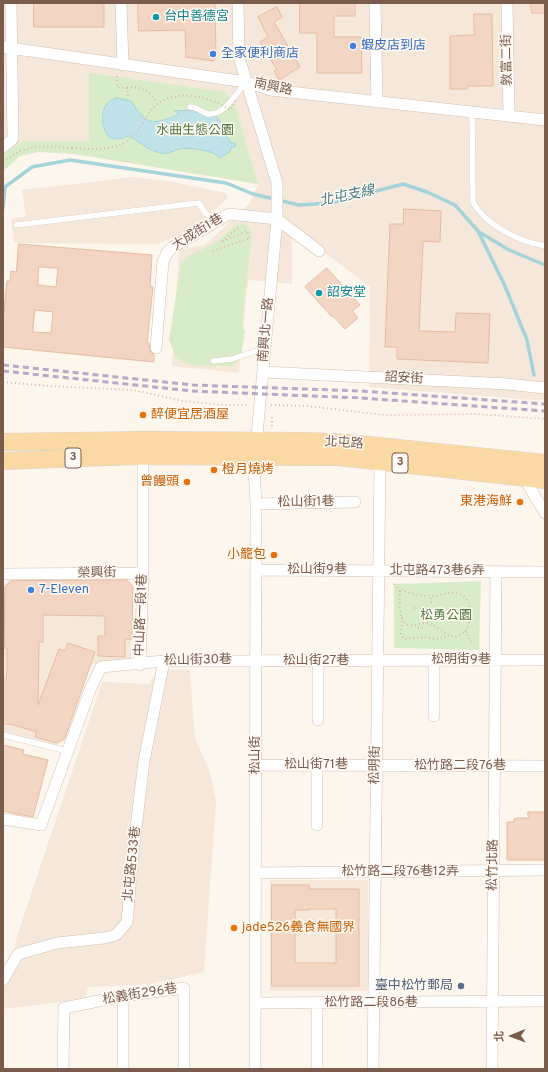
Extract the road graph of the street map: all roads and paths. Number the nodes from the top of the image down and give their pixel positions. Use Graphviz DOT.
graph roads {
  1 [pos="11,3"];
  2 [pos="121,3"];
  3 [pos="238,3"];
  4 [pos="375,3"];
  5 [pos="507,3"];
  6 [pos="8,48"];
  7 [pos="123,65"];
  8 [pos="117,76"];
  9 [pos="246,82"];
  10 [pos="127,88"];
  11 [pos="128,96"];
  12 [pos="155,100"];
  13 [pos="236,100"];
  14 [pos="377,102"];
  15 [pos="190,107"];
  16 [pos="225,107"];
  17 [pos="472,112"];
  18 [pos="509,116"];
  19 [pos="545,120"];
  20 [pos="3,147"];
  21 [pos="3,162"];
  22 [pos="277,219"];
  23 [pos="218,221"];
  24 [pos="242,224"];
  25 [pos="16,225"];
  26 [pos="545,246"];
  27 [pos="213,251"];
  28 [pos="319,251"];
  29 [pos="156,348"];
  30 [pos="266,348"];
  31 [pos="213,361"];
  32 [pos="264,372"];
  33 [pos="3,382"];
  34 [pos="545,388"];
  35 [pos="259,405"];
  36 [pos="272,417"];
  37 [pos="545,419"];
  38 [pos="272,426"];
  39 [pos="143,440"];
  40 [pos="3,442"];
  41 [pos="256,449"];
  42 [pos="144,457"];
  43 [pos="3,461"];
  44 [pos="380,461"];
  45 [pos="545,462"];
  46 [pos="524,478"];
  47 [pos="545,480"];
  48 [pos="355,502"];
  49 [pos="256,504"];
  50 [pos="545,513"];
  51 [pos="256,570"];
  52 [pos="378,571"];
  53 [pos="496,572"];
  54 [pos="545,572"];
  55 [pos="144,573"];
  56 [pos="3,574"];
  57 [pos="394,584"];
  58 [pos="400,591"];
  59 [pos="431,596"];
  60 [pos="431,603"];
  61 [pos="402,617"];
  62 [pos="430,624"];
  63 [pos="429,627"];
  64 [pos="418,628"];
  65 [pos="424,628"];
  66 [pos="465,631"];
  67 [pos="449,636"];
  68 [pos="473,645"];
  69 [pos="434,660"];
  70 [pos="496,660"];
  71 [pos="545,660"];
  72 [pos="164,661"];
  73 [pos="256,661"];
  74 [pos="318,661"];
  75 [pos="377,661"];
  76 [pos="140,665"];
  77 [pos="434,716"];
  78 [pos="318,720"];
  79 [pos="3,735"];
  80 [pos="67,751"];
  81 [pos="256,765"];
  82 [pos="376,765"];
  83 [pos="317,766"];
  84 [pos="495,766"];
  85 [pos="545,766"];
  86 [pos="3,819"];
  87 [pos="317,825"];
  88 [pos="545,870"];
  89 [pos="494,871"];
  90 [pos="256,872"];
  91 [pos="375,872"];
  92 [pos="3,980"];
  93 [pos="123,996"];
  94 [pos="545,1001"];
  95 [pos="492,1002"];
  96 [pos="255,1003"];
  97 [pos="317,1003"];
  98 [pos="374,1003"];
  99 [pos="63,1069"];
  100 [pos="123,1069"];
  101 [pos="184,1069"];
  102 [pos="255,1069"];
  103 [pos="317,1069"];
  104 [pos="373,1069"];
  105 [pos="492,1069"];
  1 -- 6 [label="street"];
  2 -- 7 [label="street"];
  3 -- 9 [label="street"];
  4 -- 14 [label="street"];
  5 -- 18 [label="street, 敦富二街"];
  6 -- 7 [label="street, 南興路"];
  6 -- 20 [label="street"];
  7 -- 9 [label="street, 南興路"];
  8 -- 10 [label="path"];
  9 -- 14 [label="street, 南興路"];
  9 -- 16 [label="lane"];
  9 -- 22 [label="street, 南興北一路"];
  10 -- 11 [label="path"];
  10 -- 12 [label="path"];
  13 -- 16 [label="path, bridge"];
  14 -- 17 [label="street, 南興路"];
  15 -- 16 [label="lane"];
  16 -- 21 [label="path, bridge"];
  17 -- 18 [label="street, 南興路"];
  17 -- 26 [label="lane"];
  18 -- 19 [label="street, 南興路"];
  22 -- 23 [label="street, 大成街1巷"];
  22 -- 28 [label="street"];
  22 -- 30 [label="street, 南興北一路"];
  23 -- 25 [label="lane"];
  23 -- 29 [label="street, 大成街1巷"];
  24 -- 27 [label="path"];
  30 -- 31 [label="lane"];
  30 -- 32 [label="street, 南興北一路"];
  32 -- 34 [label="street, 詔安街"];
  32 -- 35 [label="street, 南興北一路"];
  33 -- 35 [label="path"];
  35 -- 37 [label="path"];
  35 -- 41 [label="street, 南興北一路"];
  36 -- 38 [label="path"];
  39 -- 40 [label="main road, 3"];
  39 -- 41 [label="main road, 北屯路 / 3"];
  39 -- 42 [label="street, 中山路一段1巷"];
  41 -- 42 [label="main road, 北屯路 / 3"];
  41 -- 44 [label="main road, 北屯路 / 3"];
  41 -- 45 [label="main road, 北屯路 / 3"];
  41 -- 49 [label="street, 松山街"];
  42 -- 43 [label="main road, 3"];
  42 -- 55 [label="street, 中山路一段1巷"];
  44 -- 46 [label="main road, 北屯路 / 3"];
  44 -- 52 [label="street, 松明街"];
  46 -- 47 [label="main road, 北屯路 / 3"];
  46 -- 50 [label="street"];
  48 -- 49 [label="street, 松山街1巷"];
  49 -- 51 [label="street, 松山街"];
  51 -- 52 [label="street, 松山街9巷"];
  51 -- 73 [label="street, 松山街"];
  52 -- 53 [label="street, 北屯路473巷6弄"];
  52 -- 75 [label="street, 松明街"];
  53 -- 54 [label="street, 北屯路473巷6弄"];
  53 -- 70 [label="street, 北屯路473巷6弄"];
  55 -- 56 [label="street, 榮興街"];
  55 -- 76 [label="street, 中山路一段1巷"];
  57 -- 58 [label="path"];
  58 -- 59 [label="path"];
  58 -- 61 [label="path"];
  59 -- 60 [label="path"];
  59 -- 66 [label="path"];
  61 -- 62 [label="path"];
  61 -- 67 [label="path"];
  62 -- 63 [label="path"];
  62 -- 67 [label="path"];
  64 -- 65 [label="path"];
  66 -- 67 [label="path"];
  66 -- 68 [label="path"];
  69 -- 70 [label="street, 松明街9巷"];
  69 -- 75 [label="street, 松明街9巷"];
  69 -- 77 [label="street"];
  70 -- 71 [label="street, 松明街9巷"];
  70 -- 84 [label="street, 松竹北路"];
  72 -- 73 [label="street, 松山街30巷"];
  72 -- 76 [label="street, 松山街30巷"];
  72 -- 92 [label="street, 北屯路533巷"];
  73 -- 74 [label="street, 松山街27巷"];
  73 -- 81 [label="street, 松山街"];
  74 -- 75 [label="street, 松山街27巷"];
  74 -- 78 [label="street"];
  75 -- 82 [label="street, 松明街"];
  76 -- 80 [label="street, 中山路一段1巷"];
  79 -- 80 [label="lane"];
  80 -- 86 [label="street, 中山路一段1巷"];
  81 -- 83 [label="street, 松山街71巷"];
  81 -- 90 [label="street, 松山街"];
  82 -- 83 [label="street, 松山街71巷"];
  82 -- 84 [label="street, 松竹路二段76巷"];
  82 -- 91 [label="street, 松明街"];
  83 -- 87 [label="street"];
  84 -- 85 [label="street, 松竹路二段76巷"];
  84 -- 89 [label="street, 松竹北路"];
  88 -- 89 [label="street, 松竹路二段76巷12弄"];
  89 -- 91 [label="street, 松竹路二段76巷12弄"];
  89 -- 95 [label="street, 松竹北路"];
  90 -- 91 [label="street, 松竹路二段76巷12弄"];
  90 -- 96 [label="street, 松山街"];
  91 -- 98 [label="street, 松明街"];
  93 -- 99 [label="street, 松義街296巷"];
  93 -- 100 [label="street"];
  93 -- 101 [label="street, 松義街296巷"];
  94 -- 95 [label="street, 松竹路二段86巷"];
  95 -- 98 [label="street, 松竹路二段86巷"];
  95 -- 105 [label="street, 松竹北路"];
  96 -- 97 [label="street, 松竹路二段86巷"];
  96 -- 102 [label="street, 松山街"];
  97 -- 98 [label="street, 松竹路二段86巷"];
  97 -- 103 [label="street, 松竹路二段86巷"];
  98 -- 104 [label="street, 松明街"];
}
